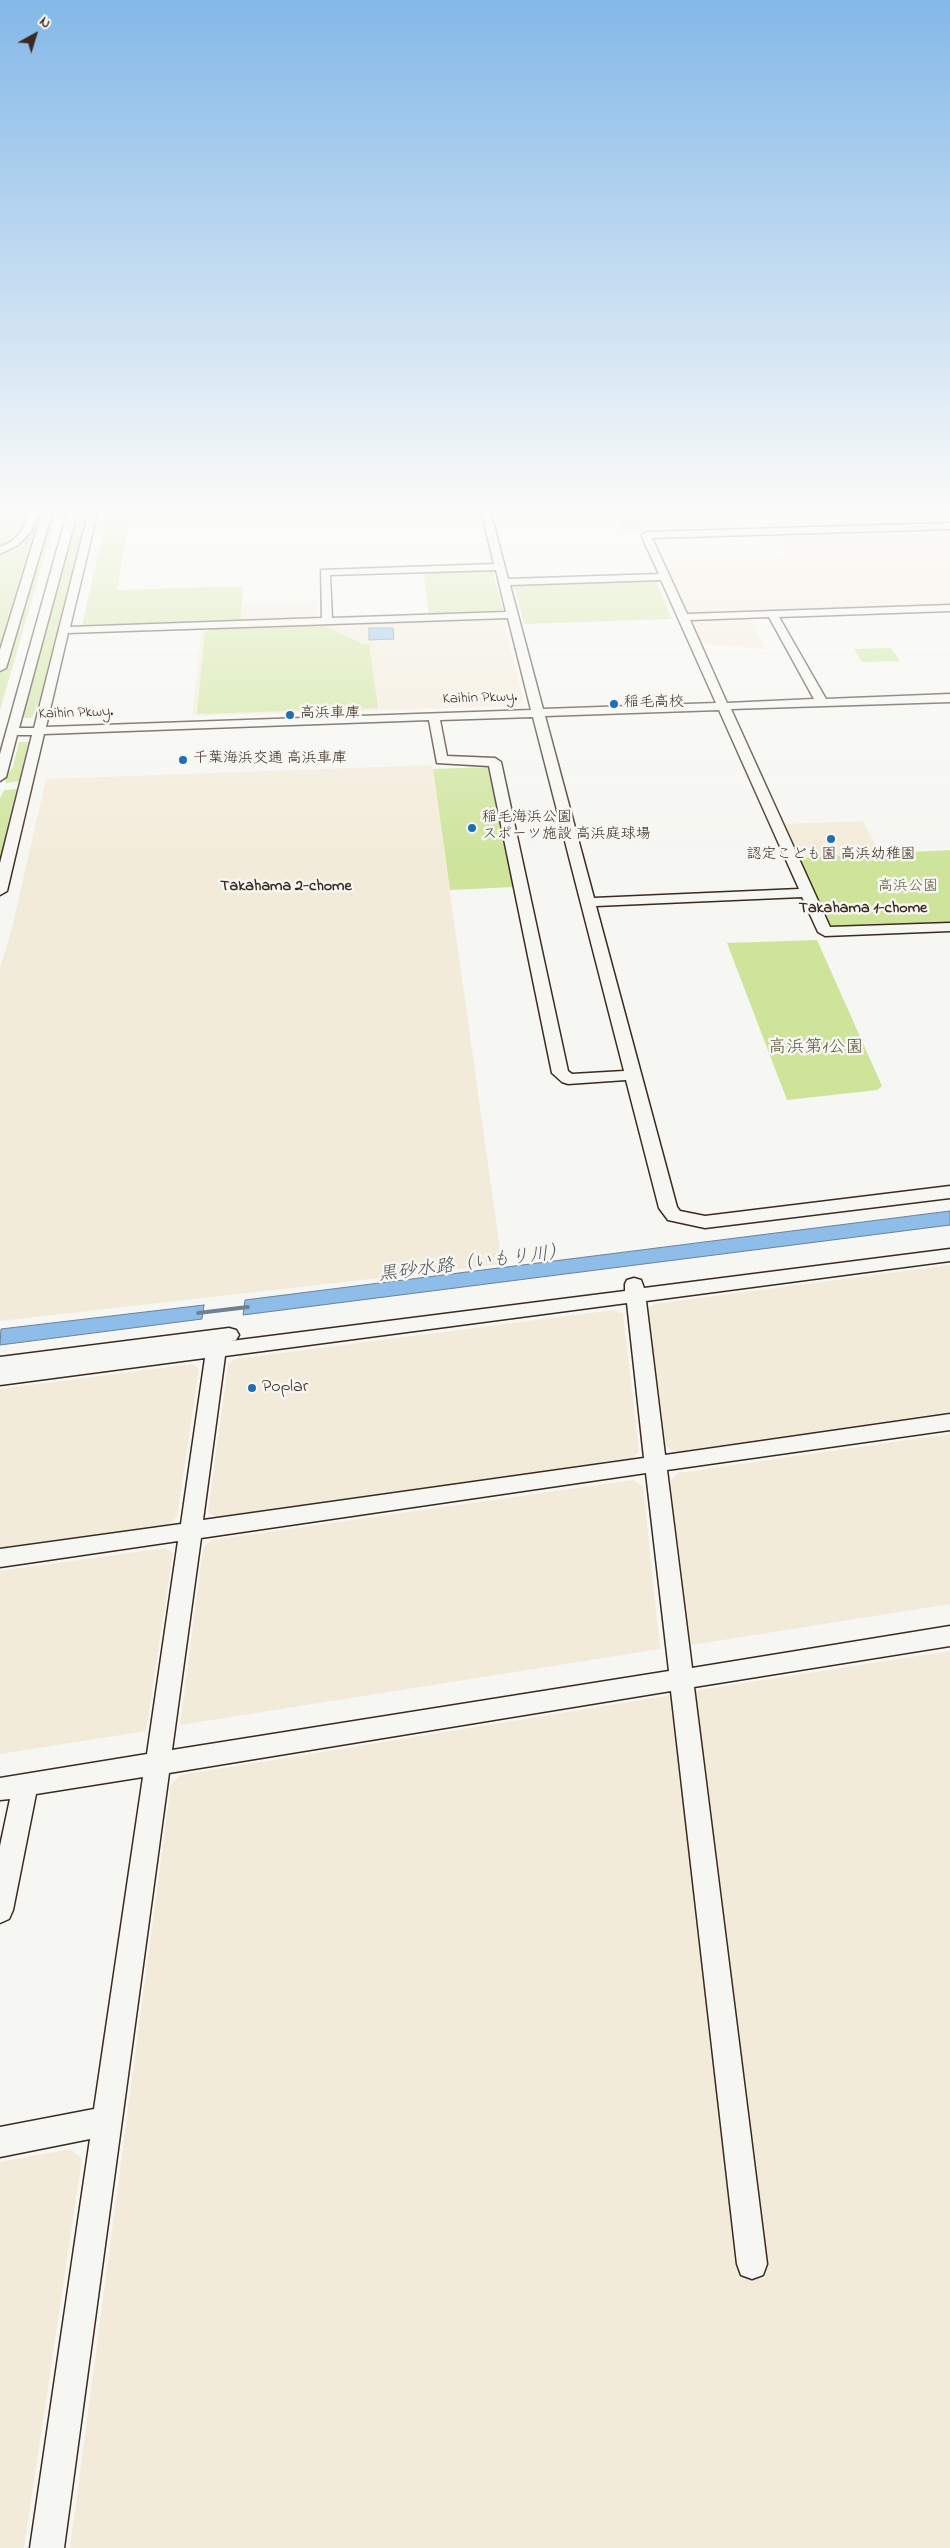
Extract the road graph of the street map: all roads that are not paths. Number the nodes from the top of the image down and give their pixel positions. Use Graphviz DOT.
graph roads {
  1 [pos="12,629"];
  2 [pos="40,629"];
  3 [pos="96,629"];
  4 [pos="516,629"];
  5 [pos="687,629"];
  6 [pos="780,629"];
  7 [pos="64,630"];
  8 [pos="0,668"];
  9 [pos="950,694"];
  10 [pos="950,698"];
  11 [pos="820,699"];
  12 [pos="721,705"];
  13 [pos="537,711"];
  14 [pos="434,717"];
  15 [pos="40,729"];
  16 [pos="12,730"];
  17 [pos="0,777"];
  18 [pos="26,786"];
  19 [pos="0,787"];
  20 [pos="0,892"];
  21 [pos="806,893"];
  22 [pos="588,902"];
  23 [pos="950,926"];
  24 [pos="632,1075"];
  25 [pos="950,1181"];
  26 [pos="950,1192"];
  27 [pos="694,1219"];
  28 [pos="950,1242"];
  29 [pos="950,1255"];
  30 [pos="635,1290"];
  31 [pos="217,1343"];
  32 [pos="0,1364"];
  33 [pos="0,1378"];
  34 [pos="950,1422"];
  35 [pos="656,1465"];
  36 [pos="191,1531"];
  37 [pos="0,1558"];
  38 [pos="950,1636"];
  39 [pos="680,1680"];
  40 [pos="158,1763"];
  41 [pos="25,1785"];
  42 [pos="0,1789"];
  43 [pos="0,1910"];
  44 [pos="105,2122"];
  45 [pos="0,2142"];
  46 [pos="752,2264"];
  47 [pos="47,2548"];
  1 -- 8 [label="street"];
  2 -- 16 [label="street"];
  3 -- 7 [label="street"];
  4 -- 13 [label="street"];
  5 -- 12 [label="street"];
  6 -- 11 [label="street"];
  7 -- 15 [label="street"];
  9 -- 11 [label="street, Kaihin Pkwy."];
  10 -- 12 [label="street, Kaihin Pkwy."];
  11 -- 12 [label="street, Kaihin Pkwy."];
  12 -- 13 [label="street, Kaihin Pkwy."];
  12 -- 21 [label="street"];
  13 -- 14 [label="street, Kaihin Pkwy."];
  13 -- 15 [label="street, Kaihin Pkwy."];
  13 -- 22 [label="street"];
  14 -- 15 [label="street, Kaihin Pkwy."];
  14 -- 24 [label="street"];
  15 -- 16 [label="street, Kaihin Pkwy."];
  15 -- 18 [label="street"];
  16 -- 17 [label="street"];
  18 -- 19 [label="street"];
  18 -- 20 [label="street"];
  21 -- 22 [label="street"];
  21 -- 23 [label="street"];
  22 -- 24 [label="street"];
  24 -- 27 [label="street"];
  25 -- 27 [label="street"];
  26 -- 27 [label="street"];
  28 -- 30 [label="street"];
  29 -- 30 [label="street"];
  30 -- 31 [label="street"];
  30 -- 35 [label="street"];
  31 -- 32 [label="street"];
  31 -- 33 [label="street"];
  31 -- 36 [label="street"];
  34 -- 35 [label="street"];
  35 -- 36 [label="street"];
  35 -- 39 [label="street"];
  36 -- 37 [label="street"];
  36 -- 40 [label="street"];
  38 -- 39 [label="street"];
  39 -- 40 [label="street"];
  39 -- 46 [label="street"];
  40 -- 41 [label="street"];
  40 -- 44 [label="street"];
  41 -- 42 [label="street"];
  41 -- 43 [label="street"];
  44 -- 45 [label="street"];
  44 -- 47 [label="street"];
}
